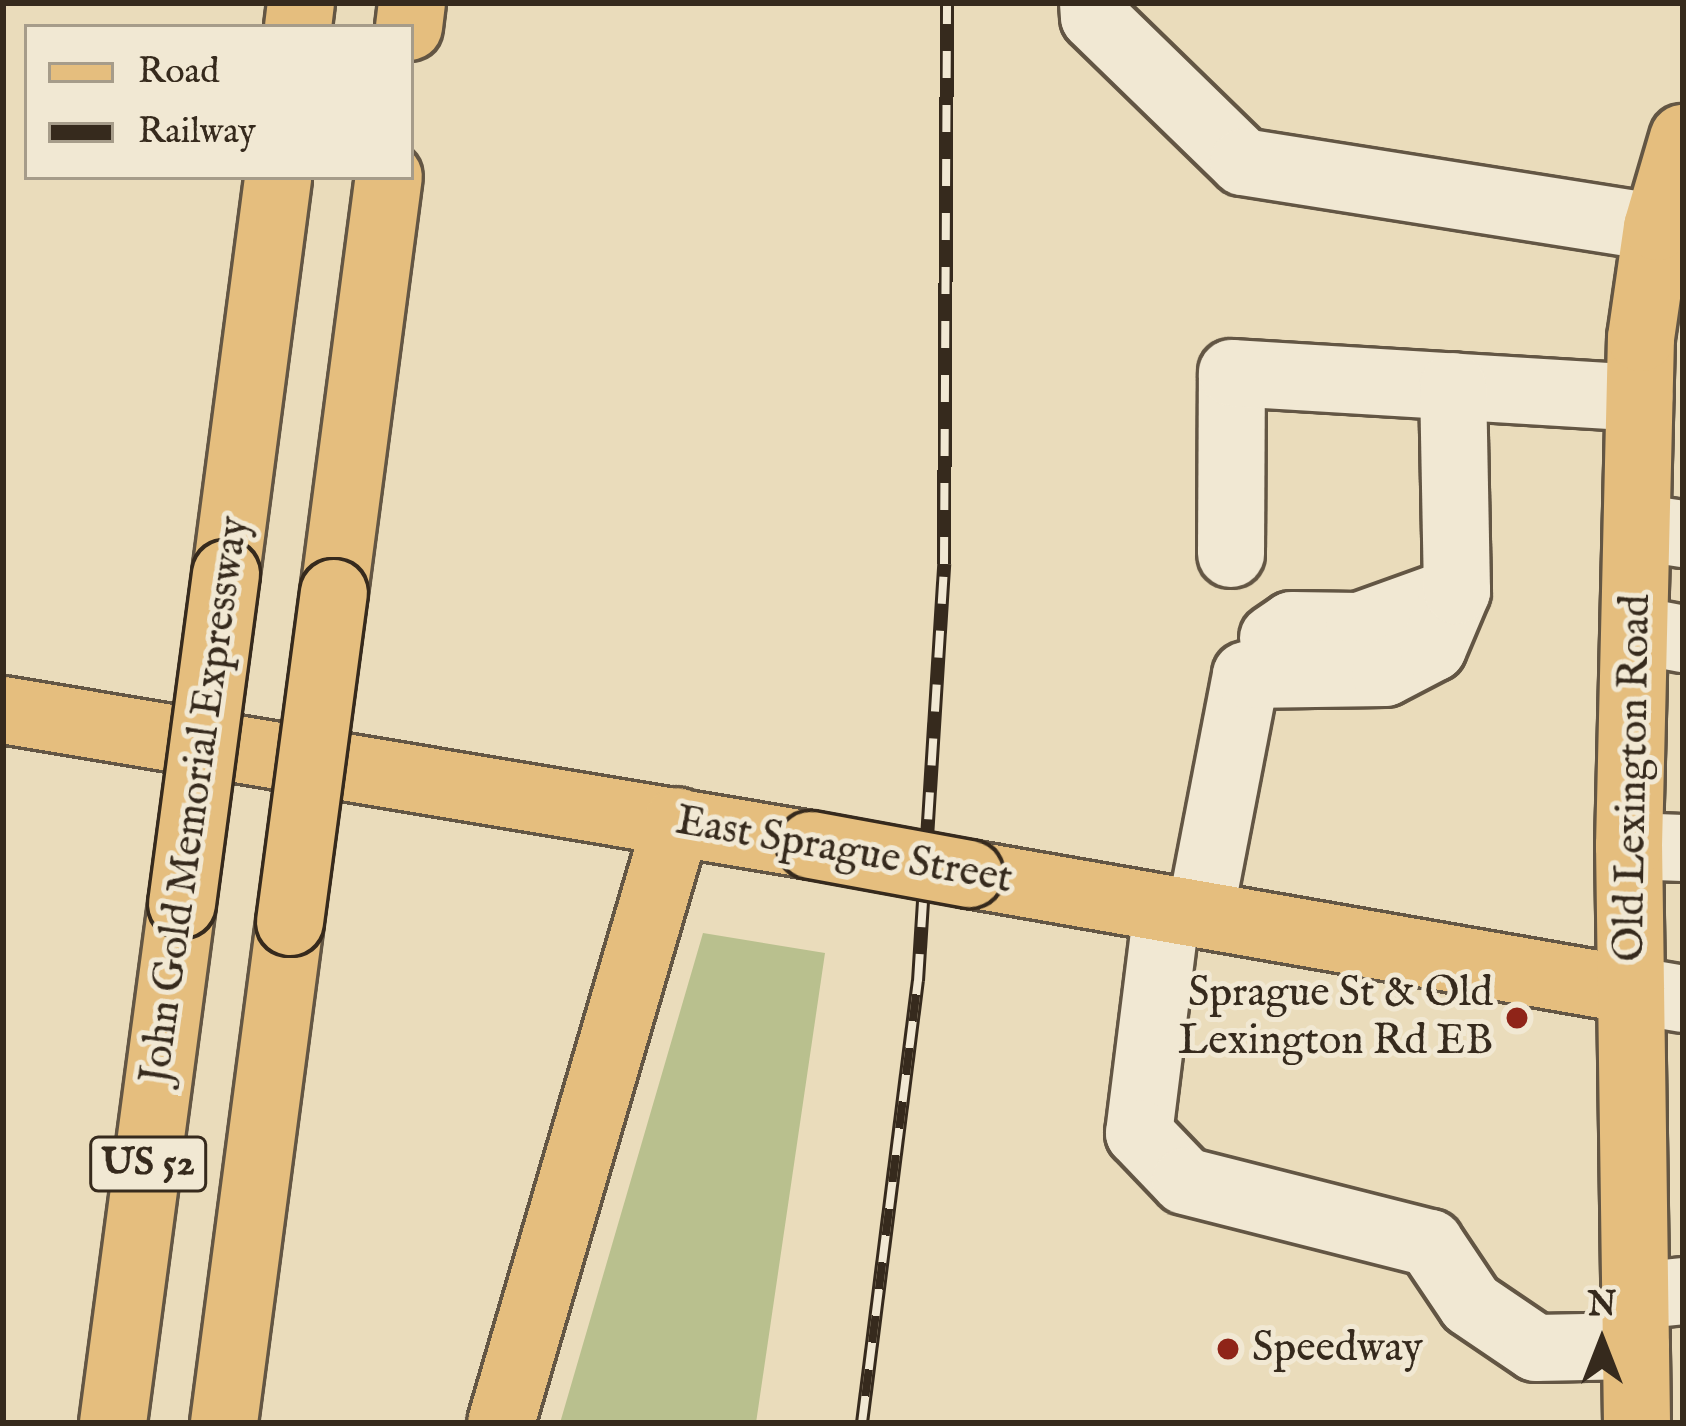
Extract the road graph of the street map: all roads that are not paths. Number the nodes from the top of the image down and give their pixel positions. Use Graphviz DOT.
graph roads {
  1 [pos="1093,3"];
  2 [pos="1683,138"];
  3 [pos="278,180"];
  4 [pos="389,180"];
  5 [pos="1670,230"];
  6 [pos="1454,386"];
  7 [pos="1639,398"];
  8 [pos="1660,531"];
  9 [pos="1232,554"];
  10 [pos="1659,635"];
  11 [pos="3,710"];
  12 [pos="677,821"];
  13 [pos="1656,847"];
  14 [pos="1183,912"];
  15 [pos="1657,994"];
  16 [pos="1651,1311"];
  17 [pos="113,1423"];
  18 [pos="224,1423"];
  19 [pos="501,1423"];
  20 [pos="1637,1423"];
  1 -- 5 [label="lane"];
  2 -- 5 [label="main road, Old Lexington Road"];
  3 -- 17 [label="main road, John Gold Memorial Expressway / US 52, bridge"];
  4 -- 18 [label="main road, US 52, bridge"];
  5 -- 7 [label="main road, Old Lexington Road"];
  6 -- 7 [label="lane"];
  6 -- 9 [label="lane"];
  6 -- 14 [label="lane"];
  7 -- 8 [label="main road, Old Lexington Road"];
  8 -- 10 [label="main road, Old Lexington Road"];
  10 -- 13 [label="main road, Old Lexington Road"];
  11 -- 12 [label="main road, East Sprague Street"];
  12 -- 14 [label="main road, East Sprague Street, bridge"];
  12 -- 19 [label="main road"];
  13 -- 15 [label="main road, Old Lexington Road"];
  14 -- 15 [label="main road, East Sprague Street"];
  14 -- 16 [label="lane"];
  15 -- 16 [label="main road, Old Lexington Road"];
  16 -- 20 [label="main road, Old Lexington Road"];
}
